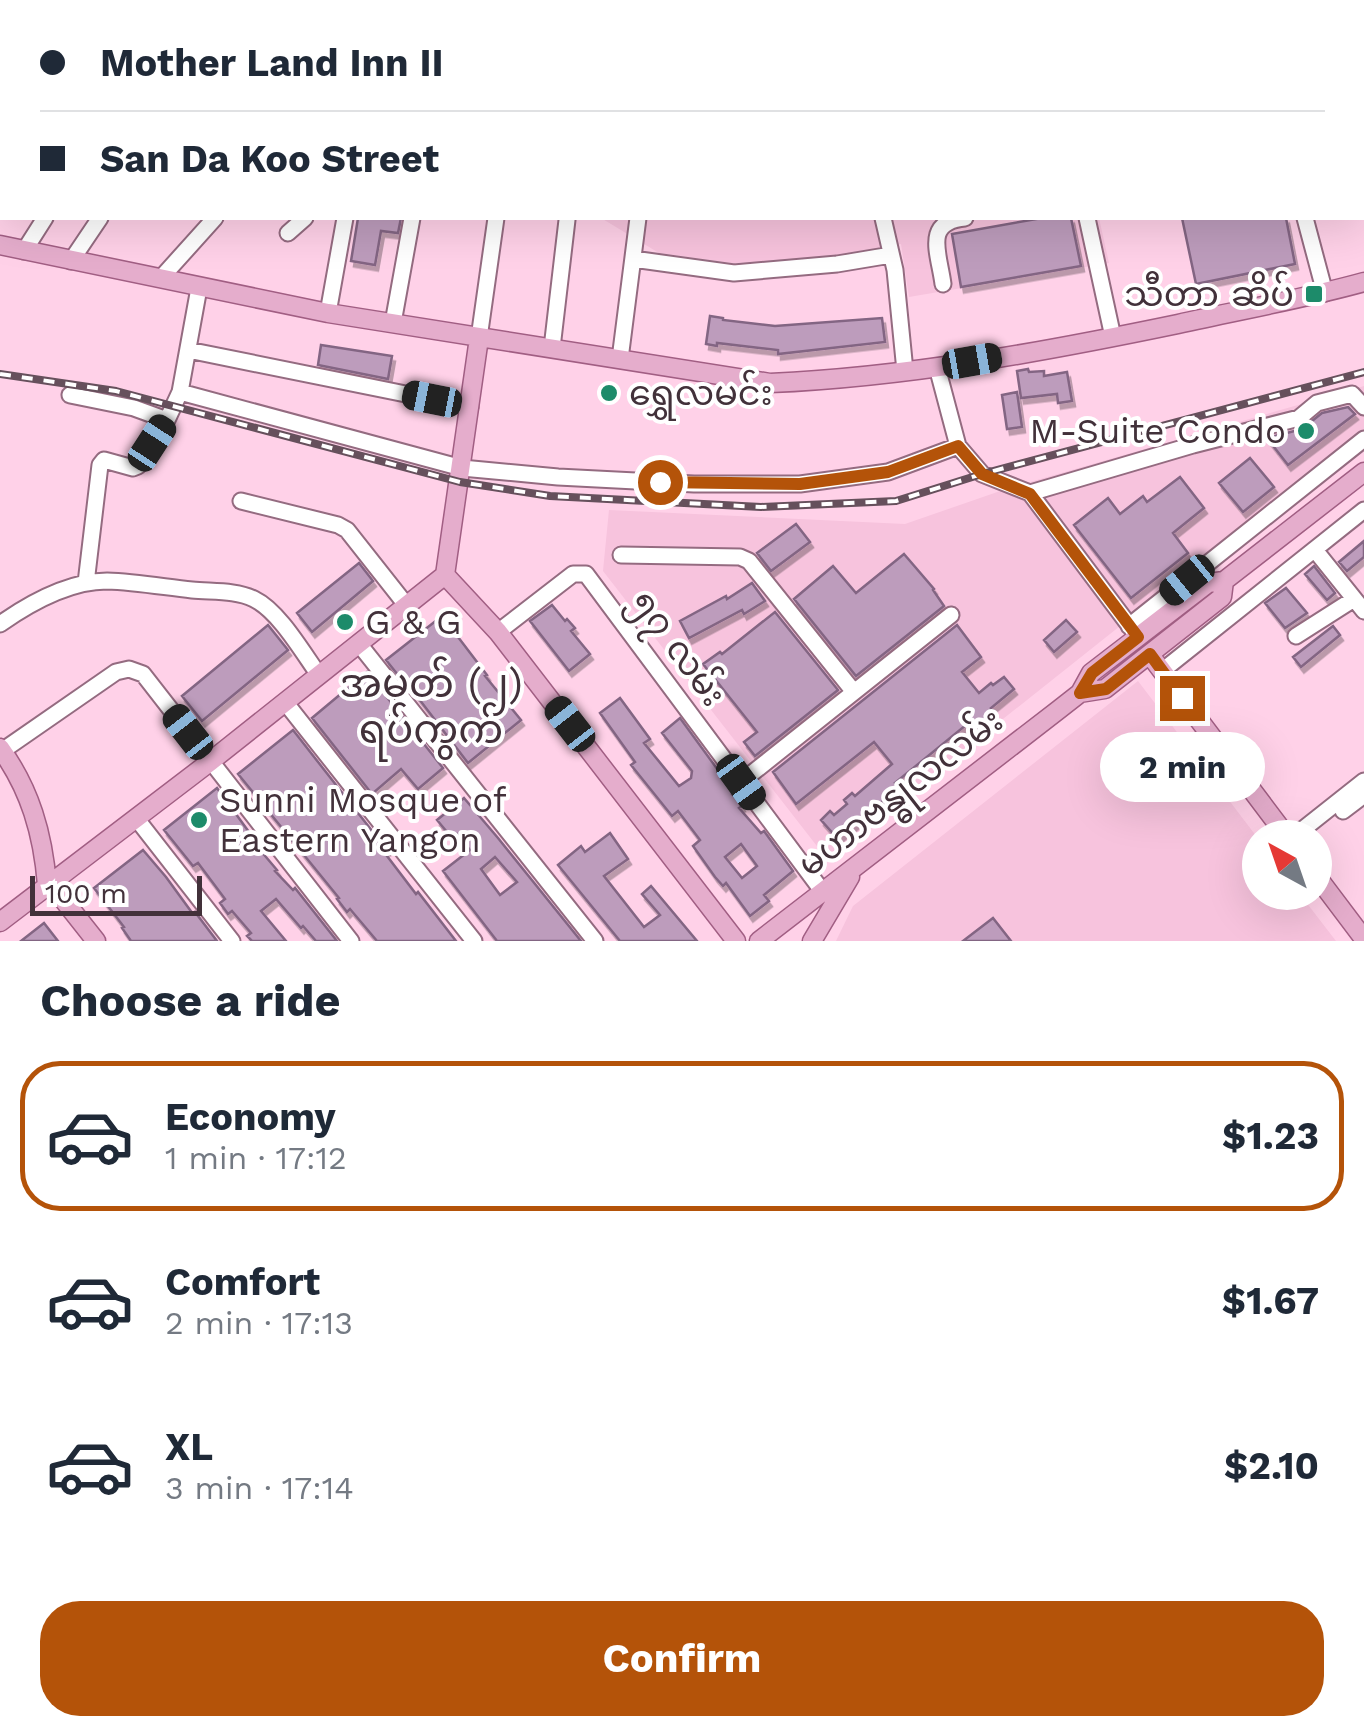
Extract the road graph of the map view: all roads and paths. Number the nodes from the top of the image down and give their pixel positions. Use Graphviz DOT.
graph roads {
  1 [pos="44,220"];
  2 [pos="99,220"];
  3 [pos="213,220"];
  4 [pos="303,220"];
  5 [pos="345,220"];
  6 [pos="412,220"];
  7 [pos="496,220"];
  8 [pos="567,220"];
  9 [pos="638,220"];
  10 [pos="884,220"];
  11 [pos="948,220"];
  12 [pos="1088,220"];
  13 [pos="1306,220"];
  14 [pos="288,233"];
  15 [pos="0,245"];
  16 [pos="24,251"];
  17 [pos="892,255"];
  18 [pos="633,259"];
  19 [pos="71,260"];
  20 [pos="160,278"];
  21 [pos="1364,282"];
  22 [pos="943,284"];
  23 [pos="199,288"];
  24 [pos="1325,293"];
  25 [pos="328,312"];
  26 [pos="395,314"];
  27 [pos="1113,337"];
  28 [pos="479,338"];
  29 [pos="552,348"];
  30 [pos="188,350"];
  31 [pos="620,360"];
  32 [pos="937,367"];
  33 [pos="905,371"];
  34 [pos="180,392"];
  35 [pos="70,395"];
  36 [pos="470,407"];
  37 [pos="1364,407"];
  38 [pos="167,420"];
  39 [pos="1364,439"];
  40 [pos="958,446"];
  41 [pos="462,468"];
  42 [pos="1364,472"];
  43 [pos="1030,494"];
  44 [pos="241,501"];
  45 [pos="1364,510"];
  46 [pos="1314,550"];
  47 [pos="621,556"];
  48 [pos="446,575"];
  49 [pos="1224,581"];
  50 [pos="86,583"];
  51 [pos="1359,605"];
  52 [pos="407,606"];
  53 [pos="952,616"];
  54 [pos="0,624"];
  55 [pos="1134,631"];
  56 [pos="498,632"];
  57 [pos="1296,636"];
  58 [pos="360,644"];
  59 [pos="1150,654"];
  60 [pos="1162,671"];
  61 [pos="319,675"];
  62 [pos="854,692"];
  63 [pos="1080,693"];
  64 [pos="285,702"];
  65 [pos="1,749"];
  66 [pos="211,761"];
  67 [pos="1364,781"];
  68 [pos="741,782"];
  69 [pos="1364,794"];
  70 [pos="136,818"];
  71 [pos="1276,820"];
  72 [pos="1313,820"];
  73 [pos="1331,820"];
  74 [pos="857,866"];
  75 [pos="47,885"];
  76 [pos="823,892"];
  77 [pos="1332,896"];
  78 [pos="0,922"];
  79 [pos="1364,938"];
  80 [pos="96,941"];
  81 [pos="232,941"];
  82 [pos="351,941"];
  83 [pos="474,941"];
  84 [pos="595,941"];
  85 [pos="736,941"];
  86 [pos="759,941"];
  87 [pos="812,941"];
  1 -- 16 [label="street"];
  2 -- 19 [label="street"];
  3 -- 20 [label="street"];
  4 -- 14 [label="street"];
  5 -- 25 [label="street"];
  6 -- 26 [label="street"];
  7 -- 28 [label="street"];
  8 -- 29 [label="street"];
  9 -- 18 [label="street"];
  10 -- 17 [label="street"];
  11 -- 22 [label="street"];
  12 -- 27 [label="street"];
  13 -- 24 [label="street"];
  15 -- 16 [label="main road"];
  16 -- 19 [label="main road"];
  17 -- 18 [label="street"];
  17 -- 33 [label="street"];
  18 -- 31 [label="street"];
  19 -- 20 [label="main road"];
  20 -- 23 [label="main road"];
  21 -- 24 [label="main road"];
  23 -- 25 [label="main road"];
  23 -- 30 [label="street"];
  24 -- 27 [label="main road"];
  25 -- 26 [label="main road"];
  26 -- 28 [label="main road"];
  27 -- 32 [label="main road"];
  28 -- 29 [label="main road"];
  28 -- 36 [label="main road"];
  29 -- 31 [label="main road"];
  30 -- 34 [label="street"];
  30 -- 36 [label="street"];
  31 -- 33 [label="main road"];
  32 -- 33 [label="main road"];
  32 -- 40 [label="street"];
  34 -- 38 [label="street"];
  34 -- 41 [label="street"];
  35 -- 38 [label="street"];
  36 -- 41 [label="main road"];
  37 -- 43 [label="street"];
  38 -- 50 [label="street"];
  39 -- 55 [label="street"];
  40 -- 41 [label="street"];
  40 -- 43 [label="street"];
  41 -- 48 [label="main road"];
  42 -- 49 [label="main road, မဟာဗန္ဓုလလမ်း"];
  43 -- 55 [label="street"];
  44 -- 52 [label="street"];
  45 -- 46 [label="street"];
  46 -- 51 [label="street"];
  46 -- 60 [label="street"];
  47 -- 62 [label="street"];
  48 -- 52 [label="main road"];
  48 -- 56 [label="main road"];
  49 -- 55 [label="main road, မဟာဗန္ဓုလလမ်း"];
  49 -- 59 [label="main road, မဟာဗန္ဓုလလမ်း"];
  50 -- 54 [label="street"];
  50 -- 61 [label="street"];
  51 -- 57 [label="street"];
  52 -- 58 [label="main road"];
  53 -- 62 [label="street"];
  55 -- 63 [label="main road, မဟာဗန္ဓုလလမ်း"];
  56 -- 68 [label="street, ၅၇ လမ်း"];
  56 -- 85 [label="main road"];
  58 -- 61 [label="main road"];
  58 -- 84 [label="street"];
  59 -- 60 [label="main road"];
  59 -- 63 [label="main road, မဟာဗန္ဓုလလမ်း"];
  60 -- 71 [label="main road"];
  61 -- 64 [label="main road"];
  62 -- 68 [label="street"];
  63 -- 74 [label="main road, မဟာဗန္ဓုလလမ်း"];
  64 -- 66 [label="main road"];
  64 -- 83 [label="street"];
  65 -- 66 [label="street"];
  65 -- 75 [label="main road"];
  66 -- 70 [label="main road"];
  66 -- 82 [label="street"];
  67 -- 72 [label="street"];
  68 -- 76 [label="street, ၅၇ လမ်း"];
  69 -- 73 [label="street"];
  70 -- 75 [label="main road"];
  70 -- 81 [label="street"];
  74 -- 76 [label="main road, မဟာဗန္ဓုလလမ်း"];
  74 -- 87 [label="main road"];
  75 -- 78 [label="main road"];
  75 -- 80 [label="main road"];
  76 -- 86 [label="main road, မဟာဗန္ဓုလလမ်း"];
  77 -- 79 [label="main road"];
}
